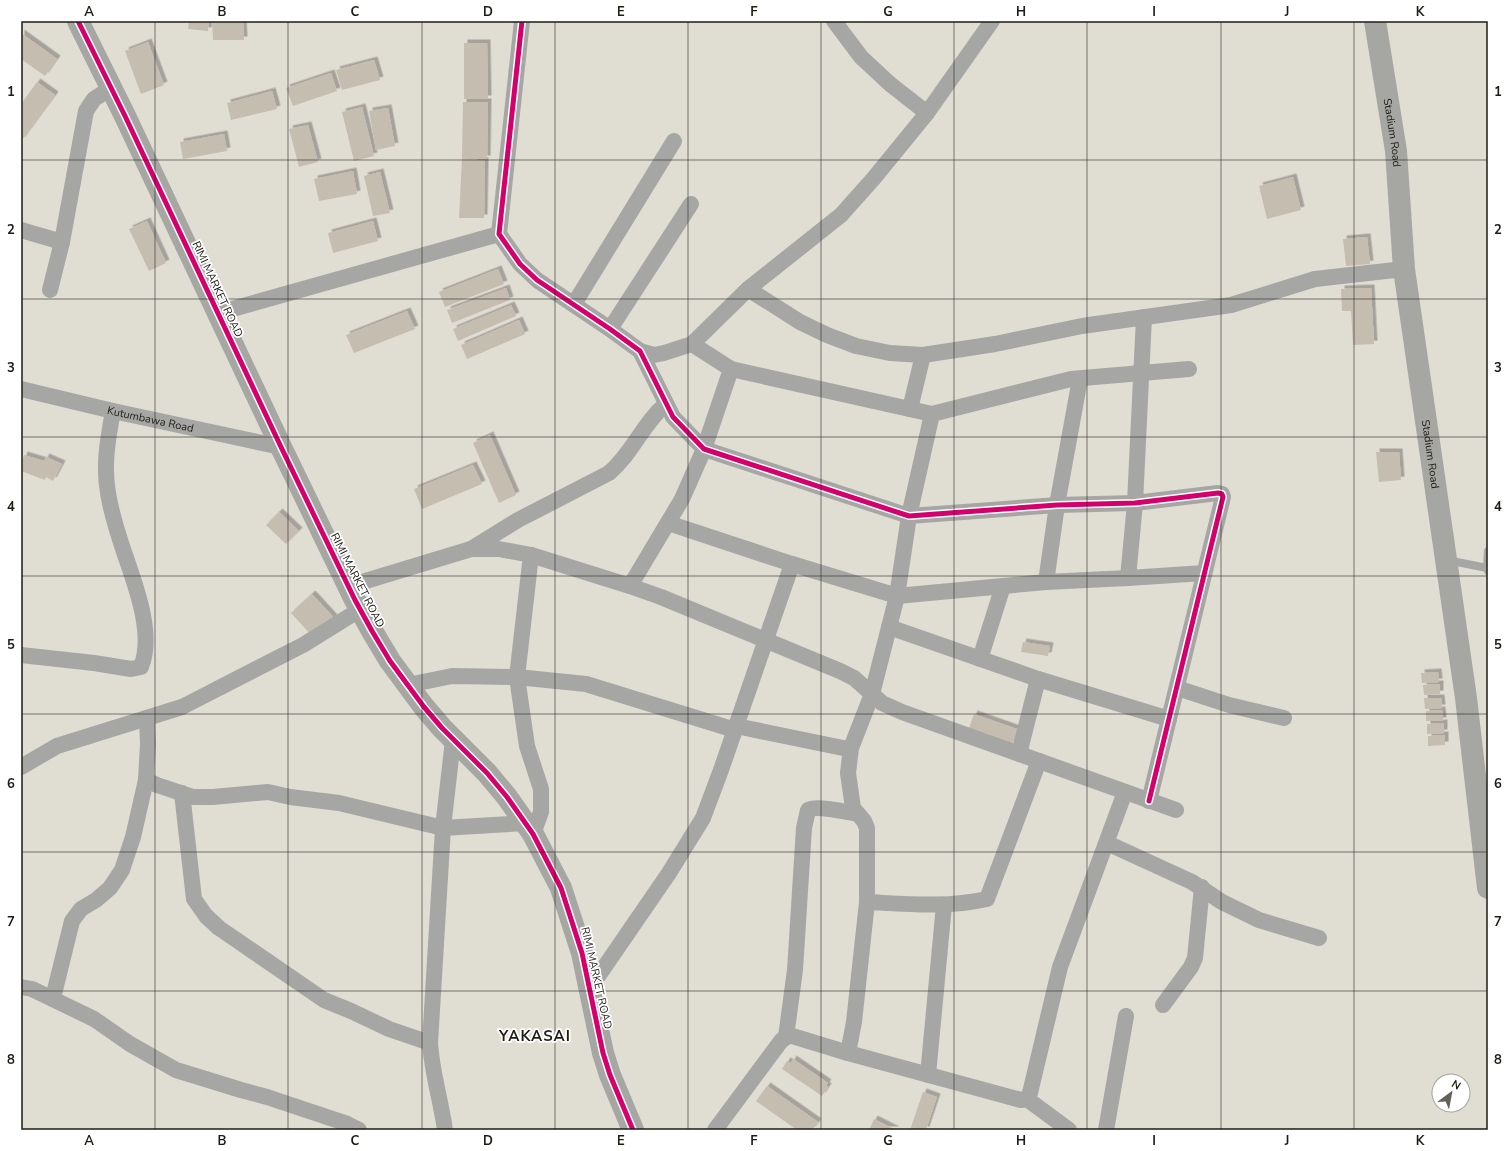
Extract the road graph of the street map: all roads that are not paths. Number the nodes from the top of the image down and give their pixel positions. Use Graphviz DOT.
graph roads {
  1 [pos="78,21"];
  2 [pos="522,21"];
  3 [pos="834,21"];
  4 [pos="992,21"];
  5 [pos="1375,21"];
  6 [pos="111,88"];
  7 [pos="927,113"];
  8 [pos="674,141"];
  9 [pos="691,204"];
  10 [pos="21,230"];
  11 [pos="499,234"];
  12 [pos="62,242"];
  13 [pos="1404,269"];
  14 [pos="748,289"];
  15 [pos="50,290"];
  16 [pos="574,304"];
  17 [pos="218,313"];
  18 [pos="1144,317"];
  19 [pos="610,329"];
  20 [pos="692,344"];
  21 [pos="640,351"];
  22 [pos="923,355"];
  23 [pos="731,369"];
  24 [pos="1189,369"];
  25 [pos="1141,373"];
  26 [pos="1080,379"];
  27 [pos="21,389"];
  28 [pos="666,404"];
  29 [pos="910,409"];
  30 [pos="113,411"];
  31 [pos="932,414"];
  32 [pos="281,447"];
  33 [pos="704,449"];
  34 [pos="1135,503"];
  35 [pos="1057,505"];
  36 [pos="909,516"];
  37 [pos="668,523"];
  38 [pos="472,549"];
  39 [pos="1488,551"];
  40 [pos="531,555"];
  41 [pos="1446,560"];
  42 [pos="792,564"];
  43 [pos="1487,570"];
  44 [pos="1204,573"];
  45 [pos="1128,578"];
  46 [pos="1046,582"];
  47 [pos="349,586"];
  48 [pos="630,586"];
  49 [pos="1003,586"];
  50 [pos="897,596"];
  51 [pos="361,609"];
  52 [pos="889,627"];
  53 [pos="766,640"];
  54 [pos="21,655"];
  55 [pos="980,659"];
  56 [pos="517,676"];
  57 [pos="1038,679"];
  58 [pos="408,685"];
  59 [pos="1177,688"];
  60 [pos="872,694"];
  61 [pos="147,718"];
  62 [pos="1284,718"];
  63 [pos="1169,719"];
  64 [pos="736,728"];
  65 [pos="453,740"];
  66 [pos="851,748"];
  67 [pos="1019,754"];
  68 [pos="1039,761"];
  69 [pos="21,767"];
  70 [pos="146,780"];
  71 [pos="1125,792"];
  72 [pos="182,794"];
  73 [pos="1149,801"];
  74 [pos="1176,810"];
  75 [pos="858,814"];
  76 [pos="443,828"];
  77 [pos="530,829"];
  78 [pos="1107,843"];
  79 [pos="1202,887"];
  80 [pos="1488,888"];
  81 [pos="866,902"];
  82 [pos="944,905"];
  83 [pos="1319,938"];
  84 [pos="21,987"];
  85 [pos="590,988"];
  86 [pos="53,998"];
  87 [pos="1163,1005"];
  88 [pos="1126,1016"];
  89 [pos="786,1037"];
  90 [pos="430,1043"];
  91 [pos="848,1053"];
  92 [pos="928,1075"];
  93 [pos="1027,1099"];
  94 [pos="359,1130"];
  95 [pos="444,1130"];
  96 [pos="633,1130"];
  97 [pos="715,1130"];
  98 [pos="1069,1130"];
  99 [pos="1106,1130"];
  1 -- 6 [label="street, RIMI MARKET ROAD"];
  2 -- 11 [label="street"];
  3 -- 7 [label="street"];
  4 -- 7 [label="street"];
  5 -- 13 [label="street, Stadium Road"];
  6 -- 12 [label="street"];
  6 -- 17 [label="street, RIMI MARKET ROAD"];
  7 -- 14 [label="street"];
  8 -- 16 [label="street"];
  9 -- 19 [label="street"];
  10 -- 12 [label="street"];
  11 -- 16 [label="street"];
  11 -- 17 [label="street"];
  12 -- 15 [label="street"];
  13 -- 18 [label="street"];
  13 -- 41 [label="street, Stadium Road"];
  14 -- 20 [label="street"];
  14 -- 22 [label="street"];
  16 -- 19 [label="street"];
  17 -- 32 [label="street, RIMI MARKET ROAD"];
  18 -- 22 [label="street"];
  18 -- 25 [label="street"];
  19 -- 21 [label="street"];
  20 -- 21 [label="street"];
  20 -- 23 [label="street"];
  21 -- 28 [label="street"];
  22 -- 29 [label="street"];
  23 -- 29 [label="street"];
  23 -- 33 [label="street"];
  24 -- 25 [label="street"];
  25 -- 26 [label="street"];
  25 -- 34 [label="street"];
  26 -- 31 [label="street"];
  26 -- 35 [label="street"];
  27 -- 30 [label="street, Kutumbawa Road"];
  28 -- 33 [label="street"];
  28 -- 38 [label="street"];
  29 -- 31 [label="street"];
  30 -- 32 [label="street, Kutumbawa Road"];
  30 -- 54 [label="street"];
  31 -- 36 [label="street"];
  32 -- 47 [label="street, RIMI MARKET ROAD"];
  33 -- 36 [label="street"];
  33 -- 37 [label="street"];
  34 -- 35 [label="street"];
  34 -- 44 [label="street"];
  34 -- 45 [label="street"];
  35 -- 36 [label="street"];
  35 -- 46 [label="street"];
  36 -- 50 [label="street"];
  37 -- 42 [label="street"];
  37 -- 48 [label="street"];
  38 -- 40 [label="street"];
  38 -- 47 [label="street"];
  39 -- 43 [label="lane"];
  40 -- 48 [label="street"];
  40 -- 56 [label="street"];
  41 -- 43 [label="lane"];
  41 -- 80 [label="street, Stadium Road"];
  42 -- 50 [label="street"];
  42 -- 53 [label="street"];
  44 -- 45 [label="street"];
  44 -- 59 [label="street"];
  45 -- 46 [label="street"];
  46 -- 49 [label="street"];
  47 -- 51 [label="street, RIMI MARKET ROAD"];
  48 -- 53 [label="street"];
  49 -- 50 [label="street"];
  49 -- 55 [label="street"];
  50 -- 52 [label="street"];
  51 -- 58 [label="street, RIMI MARKET ROAD"];
  51 -- 61 [label="street"];
  52 -- 55 [label="street"];
  52 -- 60 [label="street"];
  53 -- 60 [label="street"];
  53 -- 64 [label="street"];
  55 -- 57 [label="street"];
  56 -- 58 [label="street"];
  56 -- 64 [label="street"];
  56 -- 77 [label="street"];
  57 -- 63 [label="street"];
  57 -- 67 [label="street"];
  58 -- 65 [label="street, RIMI MARKET ROAD"];
  59 -- 62 [label="street"];
  59 -- 63 [label="street"];
  60 -- 66 [label="street"];
  60 -- 67 [label="street"];
  61 -- 69 [label="street"];
  61 -- 70 [label="street"];
  63 -- 73 [label="street"];
  64 -- 66 [label="street"];
  64 -- 85 [label="street"];
  65 -- 76 [label="street"];
  65 -- 77 [label="street, RIMI MARKET ROAD"];
  66 -- 75 [label="street"];
  67 -- 68 [label="street"];
  68 -- 71 [label="street"];
  68 -- 82 [label="street"];
  70 -- 72 [label="street"];
  70 -- 86 [label="street"];
  71 -- 73 [label="street"];
  71 -- 78 [label="street"];
  72 -- 76 [label="street"];
  72 -- 90 [label="street"];
  73 -- 74 [label="street"];
  75 -- 81 [label="street"];
  75 -- 89 [label="street"];
  76 -- 77 [label="street"];
  76 -- 90 [label="street"];
  77 -- 85 [label="street, RIMI MARKET ROAD"];
  78 -- 79 [label="street"];
  78 -- 93 [label="street"];
  79 -- 83 [label="street"];
  79 -- 87 [label="street"];
  81 -- 82 [label="street"];
  81 -- 91 [label="street"];
  82 -- 92 [label="street"];
  84 -- 86 [label="street"];
  85 -- 96 [label="street, RIMI MARKET ROAD"];
  86 -- 94 [label="street"];
  88 -- 99 [label="street"];
  89 -- 91 [label="street"];
  89 -- 97 [label="street"];
  90 -- 95 [label="street"];
  91 -- 92 [label="street"];
  92 -- 93 [label="street"];
  93 -- 98 [label="street"];
}
